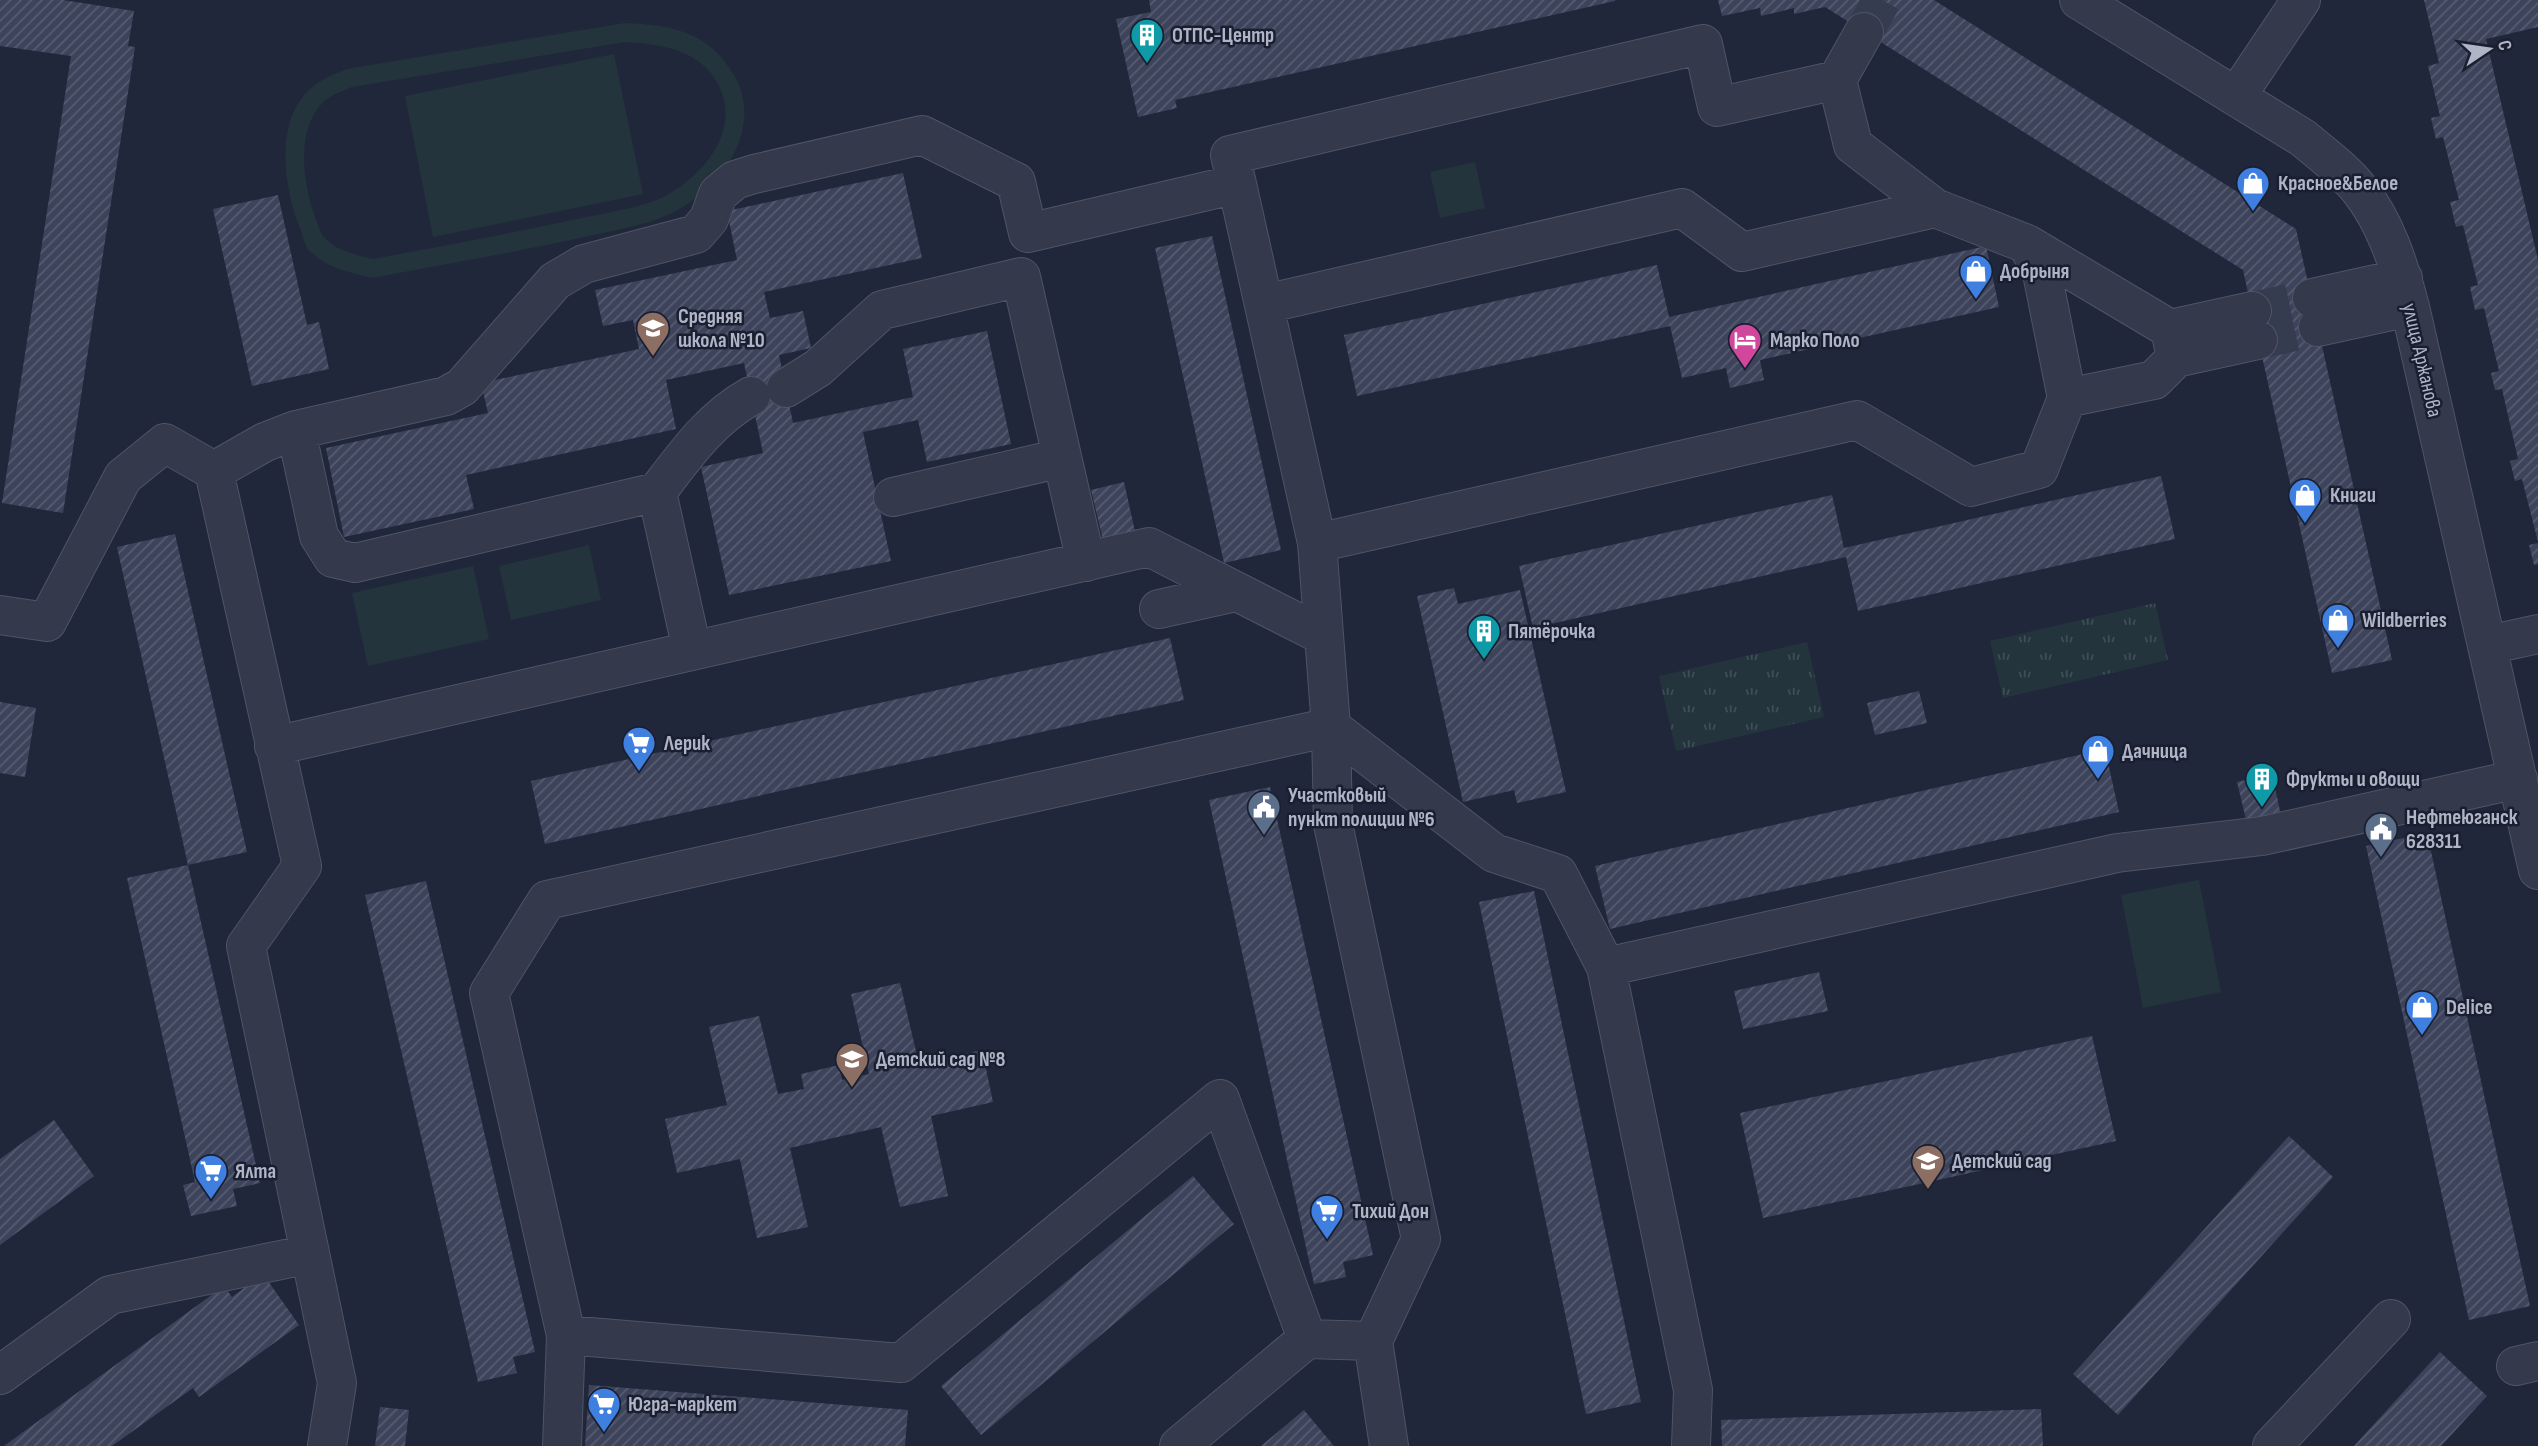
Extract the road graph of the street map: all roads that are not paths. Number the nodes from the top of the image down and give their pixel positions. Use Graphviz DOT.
graph roads {
  1 [pos="2079,0"];
  2 [pos="2301,0"];
  3 [pos="1864,32"];
  4 [pos="1837,80"];
  5 [pos="2236,97"];
  6 [pos="1237,184"];
  7 [pos="1935,208"];
  8 [pos="1028,233"];
  9 [pos="2028,244"];
  10 [pos="1021,278"];
  11 [pos="2406,292"];
  12 [pos="1265,304"];
  13 [pos="2315,312"];
  14 [pos="2255,326"];
  15 [pos="2173,344"];
  16 [pos="2067,398"];
  17 [pos="296,430"];
  18 [pos="1062,458"];
  19 [pos="214,471"];
  20 [pos="657,492"];
  21 [pos="892,497"];
  22 [pos="1317,543"];
  23 [pos="1086,562"];
  24 [pos="1236,592"];
  25 [pos="1159,609"];
  26 [pos="0,615"];
  27 [pos="2538,634"];
  28 [pos="1325,636"];
  29 [pos="2488,645"];
  30 [pos="692,650"];
  31 [pos="1331,727"];
  32 [pos="274,746"];
  33 [pos="2527,799"];
  34 [pos="2538,870"];
  35 [pos="1606,967"];
  36 [pos="310,1254"];
  37 [pos="2391,1319"];
  38 [pos="566,1335"];
  39 [pos="1307,1339"];
  40 [pos="1373,1341"];
  41 [pos="0,1375"];
  42 [pos="327,1446"];
  43 [pos="562,1446"];
  44 [pos="1179,1446"];
  45 [pos="1389,1446"];
  46 [pos="1691,1446"];
  47 [pos="2273,1446"];
  1 -- 5 [label="street, улица Аржанова"];
  2 -- 5 [label="street"];
  3 -- 4 [label="street"];
  4 -- 6 [label="street"];
  4 -- 7 [label="street"];
  5 -- 11 [label="street, улица Аржанова"];
  6 -- 8 [label="street"];
  6 -- 12 [label="street"];
  7 -- 9 [label="street"];
  7 -- 12 [label="street"];
  8 -- 10 [label="street"];
  8 -- 17 [label="street"];
  9 -- 15 [label="street"];
  9 -- 16 [label="street"];
  10 -- 18 [label="street"];
  10 -- 20 [label="street"];
  11 -- 13 [label="street"];
  11 -- 29 [label="street, улица Аржанова"];
  12 -- 22 [label="street"];
  14 -- 15 [label="street"];
  15 -- 16 [label="street"];
  16 -- 22 [label="street"];
  17 -- 19 [label="street"];
  17 -- 20 [label="street"];
  18 -- 21 [label="street"];
  18 -- 23 [label="street"];
  19 -- 26 [label="street"];
  19 -- 32 [label="street"];
  20 -- 30 [label="street"];
  22 -- 28 [label="street"];
  23 -- 24 [label="street"];
  23 -- 30 [label="street"];
  24 -- 25 [label="street"];
  24 -- 28 [label="street"];
  27 -- 29 [label="street"];
  28 -- 31 [label="street"];
  29 -- 33 [label="street, улица Аржанова"];
  30 -- 32 [label="street"];
  31 -- 35 [label="street"];
  31 -- 38 [label="street"];
  31 -- 40 [label="street"];
  32 -- 36 [label="street"];
  33 -- 34 [label="street, улица Аржанова"];
  33 -- 35 [label="street"];
  35 -- 46 [label="street"];
  36 -- 41 [label="street"];
  36 -- 42 [label="street"];
  37 -- 47 [label="street"];
  38 -- 39 [label="street"];
  38 -- 43 [label="street"];
  39 -- 40 [label="street"];
  39 -- 44 [label="street"];
  40 -- 45 [label="street"];
}
